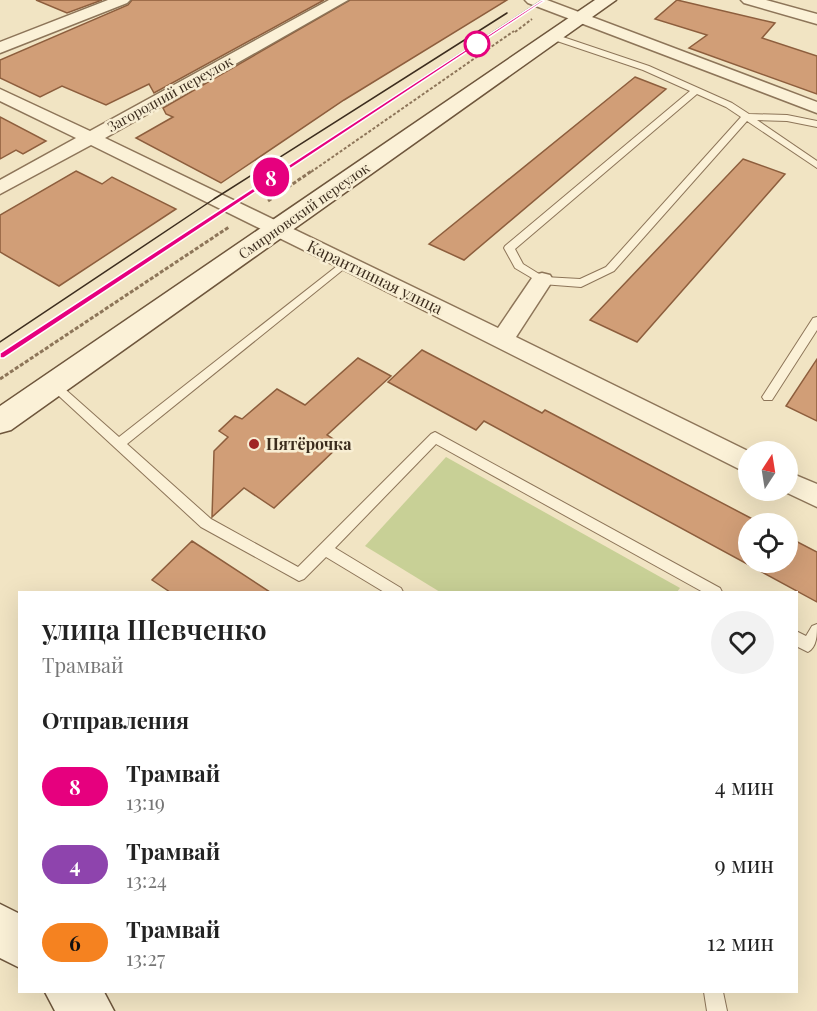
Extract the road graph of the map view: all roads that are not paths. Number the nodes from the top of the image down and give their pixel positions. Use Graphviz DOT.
graph roads {
  1 [pos="122,0"];
  2 [pos="340,0"];
  3 [pos="533,0"];
  4 [pos="607,0"];
  5 [pos="749,0"];
  6 [pos="580,18"];
  7 [pos="817,19"];
  8 [pos="554,37"];
  9 [pos="0,48"];
  10 [pos="696,90"];
  11 [pos="0,94"];
  12 [pos="817,108"];
  13 [pos="746,117"];
  14 [pos="817,124"];
  15 [pos="89,138"];
  16 [pos="817,165"];
  17 [pos="0,188"];
  18 [pos="277,230"];
  19 [pos="346,262"];
  20 [pos="542,279"];
  21 [pos="817,321"];
  22 [pos="502,340"];
  23 [pos="53,385"];
  24 [pos="768,397"];
  25 [pos="0,422"];
  26 [pos="118,444"];
  27 [pos="738,457"];
  28 [pos="798,487"];
  29 [pos="817,496"];
  30 [pos="325,549"];
  31 [pos="695,588"];
  32 [pos="394,591"];
  33 [pos="710,591"];
  34 [pos="817,631"];
  35 [pos="798,639"];
  36 [pos="0,927"];
  37 [pos="18,943"];
  38 [pos="70,993"];
  39 [pos="714,993"];
  40 [pos="90,1011"];
  41 [pos="717,1011"];
  1 -- 9 [label="street"];
  2 -- 15 [label="street, Загородний переулок"];
  3 -- 6 [label="street"];
  4 -- 6 [label="main road, Смирновский переулок"];
  5 -- 7 [label="street"];
  6 -- 8 [label="main road, Смирновский переулок"];
  6 -- 12 [label="street"];
  8 -- 10 [label="lane"];
  8 -- 18 [label="main road, Смирновский переулок"];
  10 -- 13 [label="lane"];
  10 -- 20 [label="lane"];
  11 -- 15 [label="street, Карантинная улица"];
  13 -- 14 [label="lane"];
  13 -- 16 [label="lane"];
  13 -- 20 [label="lane"];
  15 -- 17 [label="street, Загородний переулок"];
  15 -- 18 [label="street, Карантинная улица"];
  18 -- 19 [label="street, Карантинная улица"];
  18 -- 23 [label="main road, Смирновский переулок"];
  19 -- 22 [label="street, Карантинная улица"];
  19 -- 26 [label="lane"];
  20 -- 22 [label="street"];
  21 -- 24 [label="lane"];
  22 -- 27 [label="street, Карантинная улица"];
  23 -- 25 [label="main road, Смирновский переулок"];
  23 -- 26 [label="lane"];
  26 -- 30 [label="lane"];
  28 -- 29 [label="street"];
  30 -- 31 [label="lane"];
  30 -- 32 [label="lane"];
  31 -- 33 [label="lane"];
  34 -- 35 [label="lane"];
  36 -- 37 [label="main road"];
  38 -- 40 [label="main road"];
  39 -- 41 [label="lane"];
}
